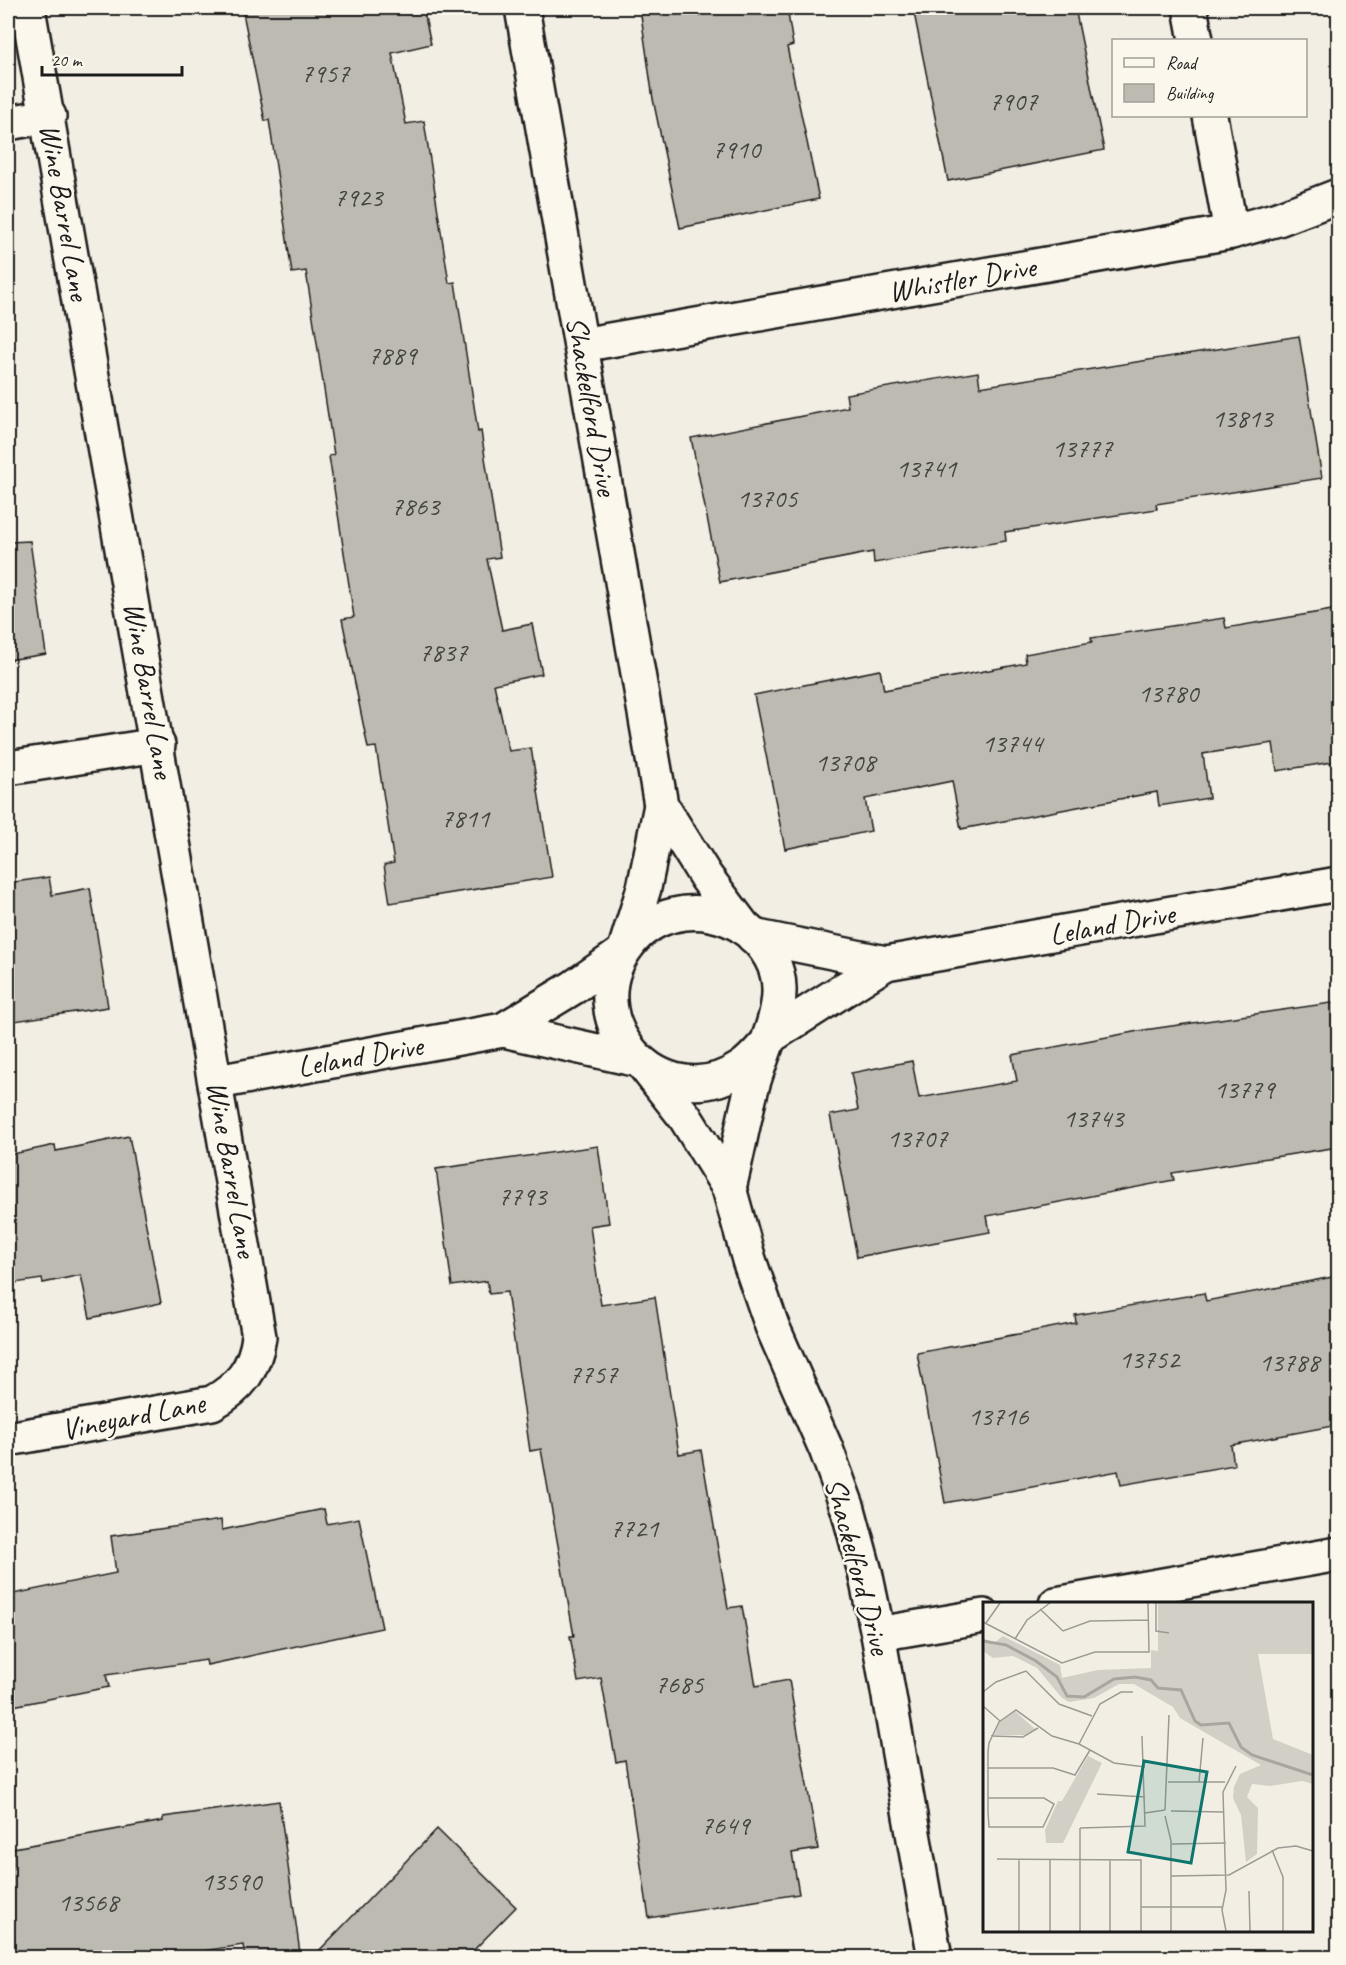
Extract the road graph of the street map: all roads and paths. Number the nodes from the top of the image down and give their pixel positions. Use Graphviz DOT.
graph roads {
  1 [pos="28,8"];
  2 [pos="522,8"];
  3 [pos="1190,8"];
  4 [pos="1196,39"];
  5 [pos="49,116"];
  6 [pos="1210,117"];
  7 [pos="8,123"];
  8 [pos="1338,196"];
  9 [pos="1231,232"];
  10 [pos="581,345"];
  11 [pos="158,744"];
  12 [pos="8,768"];
  13 [pos="661,805"];
  14 [pos="1338,885"];
  15 [pos="749,932"];
  16 [pos="623,951"];
  17 [pos="886,963"];
  18 [pos="503,1030"];
  19 [pos="767,1041"];
  20 [pos="641,1063"];
  21 [pos="217,1082"];
  22 [pos="729,1188"];
  23 [pos="248,1372"];
  24 [pos="8,1439"];
  25 [pos="1338,1554"];
  26 [pos="1067,1602"];
  27 [pos="983,1616"];
  28 [pos="878,1634"];
  29 [pos="934,1958"];
  1 -- 5 [label="street, Wine Barrel Lane"];
  2 -- 10 [label="street, Shackelford Drive"];
  3 -- 4 [label="street"];
  5 -- 7 [label="street"];
  5 -- 11 [label="street, Wine Barrel Lane"];
  6 -- 9 [label="street"];
  8 -- 9 [label="street, Whistler Drive"];
  9 -- 10 [label="street, Whistler Drive"];
  10 -- 13 [label="street, Shackelford Drive"];
  11 -- 12 [label="street"];
  11 -- 21 [label="street, Wine Barrel Lane"];
  13 -- 15 [label="street, Shackelford Drive"];
  13 -- 16 [label="street, Shackelford Drive"];
  14 -- 17 [label="street, Leland Drive"];
  15 -- 16 [label="street"];
  15 -- 17 [label="street, Leland Drive"];
  15 -- 19 [label="street"];
  16 -- 18 [label="street, Leland Drive"];
  16 -- 20 [label="street"];
  17 -- 19 [label="street, Leland Drive"];
  18 -- 20 [label="street, Leland Drive"];
  18 -- 21 [label="street, Leland Drive"];
  19 -- 20 [label="street"];
  19 -- 22 [label="street, Shackelford Drive"];
  20 -- 22 [label="street, Shackelford Drive"];
  21 -- 23 [label="street, Wine Barrel Lane"];
  22 -- 28 [label="street, Shackelford Drive"];
  23 -- 24 [label="street, Vineyard Lane"];
  25 -- 26 [label="street"];
  27 -- 28 [label="street"];
  28 -- 29 [label="street, Shackelford Drive"];
}
